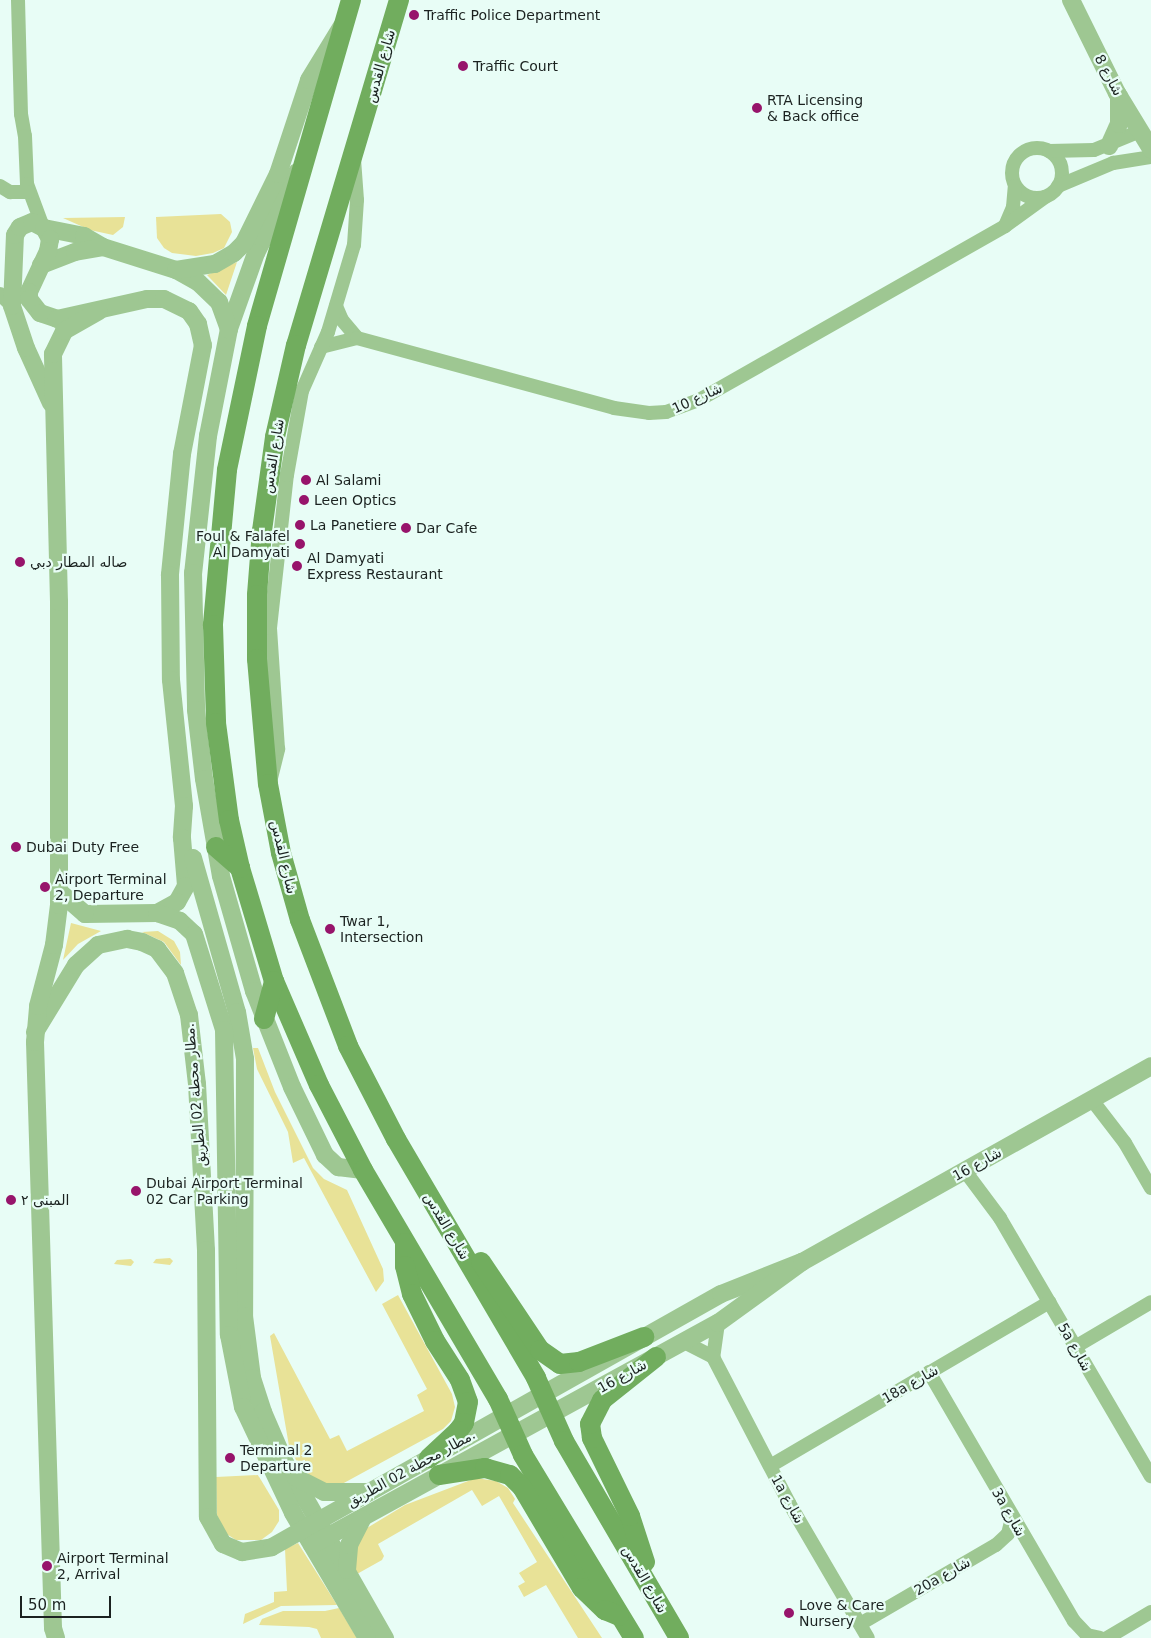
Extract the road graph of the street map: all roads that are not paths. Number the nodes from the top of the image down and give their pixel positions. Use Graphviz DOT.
graph roads {
  1 [pos="18,0"];
  2 [pos="351,0"];
  3 [pos="399,0"];
  4 [pos="1071,0"];
  5 [pos="346,22"];
  6 [pos="1119,96"];
  7 [pos="1140,131"];
  8 [pos="1108,146"];
  9 [pos="1151,148"];
  10 [pos="1050,151"];
  11 [pos="354,153"];
  12 [pos="306,156"];
  13 [pos="1151,158"];
  14 [pos="1014,186"];
  15 [pos="1058,186"];
  16 [pos="5,189"];
  17 [pos="28,192"];
  18 [pos="1045,197"];
  19 [pos="1005,226"];
  20 [pos="44,227"];
  21 [pos="103,248"];
  22 [pos="41,265"];
  23 [pos="176,270"];
  24 [pos="6,300"];
  25 [pos="336,306"];
  26 [pos="99,311"];
  27 [pos="229,329"];
  28 [pos="357,338"];
  29 [pos="321,347"];
  30 [pos="53,408"];
  31 [pos="268,784"];
  32 [pos="184,806"];
  33 [pos="216,847"];
  34 [pos="240,868"];
  35 [pos="59,891"];
  36 [pos="157,913"];
  37 [pos="274,981"];
  38 [pos="264,1019"];
  39 [pos="35,1032"];
  40 [pos="1151,1066"];
  41 [pos="1096,1097"];
  42 [pos="970,1168"];
  43 [pos="363,1170"];
  44 [pos="1151,1188"];
  45 [pos="451,1232"];
  46 [pos="405,1241"];
  47 [pos="802,1262"];
  48 [pos="1049,1302"];
  49 [pos="1151,1302"];
  50 [pos="718,1323"];
  51 [pos="644,1337"];
  52 [pos="684,1342"];
  53 [pos="1075,1347"];
  54 [pos="656,1357"];
  55 [pos="713,1357"];
  56 [pos="929,1372"];
  57 [pos="544,1394"];
  58 [pos="552,1414"];
  59 [pos="505,1416"];
  60 [pos="513,1435"];
  61 [pos="434,1466"];
  62 [pos="770,1466"];
  63 [pos="292,1475"];
  64 [pos="1151,1476"];
  65 [pos="370,1491"];
  66 [pos="362,1518"];
  67 [pos="1012,1518"];
  68 [pos="318,1520"];
  69 [pos="303,1529"];
  70 [pos="328,1536"];
  71 [pos="312,1545"];
  72 [pos="347,1570"];
  73 [pos="654,1593"];
  74 [pos="1151,1612"];
  75 [pos="621,1617"];
  76 [pos="860,1624"];
  77 [pos="56,1638"];
  78 [pos="367,1638"];
  79 [pos="385,1638"];
  80 [pos="634,1638"];
  81 [pos="679,1638"];
  82 [pos="868,1638"];
  83 [pos="1100,1638"];
  84 [pos="1107,1638"];
  1 -- 17 [label="street"];
  2 -- 5 [label="main road"];
  3 -- 11 [label="main road, شارع القدس"];
  4 -- 6 [label="street, شارع 8"];
  5 -- 12 [label="main road"];
  5 -- 23 [label="street"];
  6 -- 7 [label="street, شارع 8"];
  6 -- 8 [label="street"];
  7 -- 8 [label="street"];
  7 -- 9 [label="street, شارع 8"];
  8 -- 10 [label="street"];
  10 -- 14 [label="street"];
  10 -- 15 [label="street"];
  11 -- 25 [label="street"];
  11 -- 31 [label="main road, شارع القدس"];
  12 -- 27 [label="street"];
  12 -- 34 [label="main road"];
  13 -- 15 [label="street"];
  14 -- 18 [label="street"];
  14 -- 19 [label="street"];
  15 -- 18 [label="street"];
  16 -- 17 [label="street"];
  17 -- 20 [label="street"];
  18 -- 19 [label="street, شارع 10"];
  19 -- 28 [label="street, شارع 10"];
  20 -- 21 [label="street"];
  20 -- 22 [label="street"];
  20 -- 24 [label="street"];
  21 -- 22 [label="street"];
  21 -- 23 [label="street"];
  22 -- 26 [label="street"];
  23 -- 27 [label="street"];
  24 -- 30 [label="street"];
  25 -- 28 [label="street"];
  25 -- 29 [label="street"];
  26 -- 30 [label="street"];
  26 -- 32 [label="street"];
  27 -- 33 [label="street"];
  28 -- 29 [label="street, شارع 10"];
  29 -- 31 [label="street"];
  30 -- 35 [label="street"];
  31 -- 45 [label="main road, شارع القدس"];
  32 -- 36 [label="street"];
  32 -- 63 [label="street"];
  33 -- 34 [label="main road"];
  33 -- 38 [label="street"];
  34 -- 37 [label="main road"];
  35 -- 36 [label="street"];
  35 -- 39 [label="street"];
  36 -- 69 [label="street, مطار محطة 02 الطريق."];
  37 -- 38 [label="main road"];
  37 -- 43 [label="main road"];
  38 -- 43 [label="street"];
  39 -- 69 [label="street, مطار محطة 02 الطريق."];
  39 -- 77 [label="street"];
  40 -- 41 [label="street, شارع 16"];
  41 -- 42 [label="street, شارع 16"];
  41 -- 44 [label="street"];
  42 -- 47 [label="street, شارع 16"];
  42 -- 48 [label="street, 5a شارع"];
  43 -- 46 [label="main road"];
  45 -- 51 [label="main road"];
  45 -- 57 [label="main road, شارع القدس"];
  46 -- 59 [label="main road"];
  46 -- 61 [label="main road"];
  47 -- 50 [label="street, شارع 16"];
  47 -- 51 [label="street, شارع 16"];
  48 -- 53 [label="street, 5a شارع"];
  48 -- 56 [label="street, 18a شارع"];
  49 -- 53 [label="street"];
  50 -- 52 [label="street, شارع 16"];
  50 -- 55 [label="street"];
  51 -- 57 [label="street, شارع 16"];
  52 -- 54 [label="street, شارع 16"];
  52 -- 55 [label="street"];
  53 -- 64 [label="street, 5a شارع"];
  54 -- 58 [label="street, شارع 16"];
  54 -- 73 [label="main road"];
  55 -- 62 [label="street, 1a شارع"];
  56 -- 62 [label="street, 18a شارع"];
  56 -- 67 [label="street, 3a شارع"];
  57 -- 58 [label="main road, شارع القدس"];
  57 -- 59 [label="street, شارع 16"];
  58 -- 60 [label="street, شارع 16"];
  58 -- 73 [label="main road, شارع القدس"];
  59 -- 60 [label="main road"];
  59 -- 61 [label="street, مطار محطة 02 الطريق."];
  60 -- 61 [label="street, مطار محطة 02 الطريق."];
  60 -- 75 [label="main road"];
  61 -- 65 [label="street, مطار محطة 02 الطريق."];
  61 -- 66 [label="street, مطار محطة 02 الطريق."];
  61 -- 75 [label="main road"];
  62 -- 76 [label="street, 1a شارع"];
  63 -- 65 [label="street"];
  63 -- 68 [label="street"];
  65 -- 68 [label="street, مطار محطة 02 الطريق."];
  66 -- 70 [label="street, مطار محطة 02 الطريق."];
  66 -- 72 [label="street"];
  67 -- 76 [label="street, 20a شارع"];
  67 -- 83 [label="street, 3a شارع"];
  68 -- 69 [label="street, مطار محطة 02 الطريق."];
  68 -- 70 [label="street"];
  69 -- 71 [label="street, مطار محطة 02 الطريق."];
  70 -- 71 [label="street, مطار محطة 02 الطريق."];
  70 -- 72 [label="street"];
  71 -- 78 [label="street, مطار محطة 02 الطريق."];
  72 -- 79 [label="street"];
  73 -- 81 [label="main road, شارع القدس"];
  74 -- 84 [label="street"];
  75 -- 80 [label="main road"];
  76 -- 82 [label="street, 1a شارع"];
}
